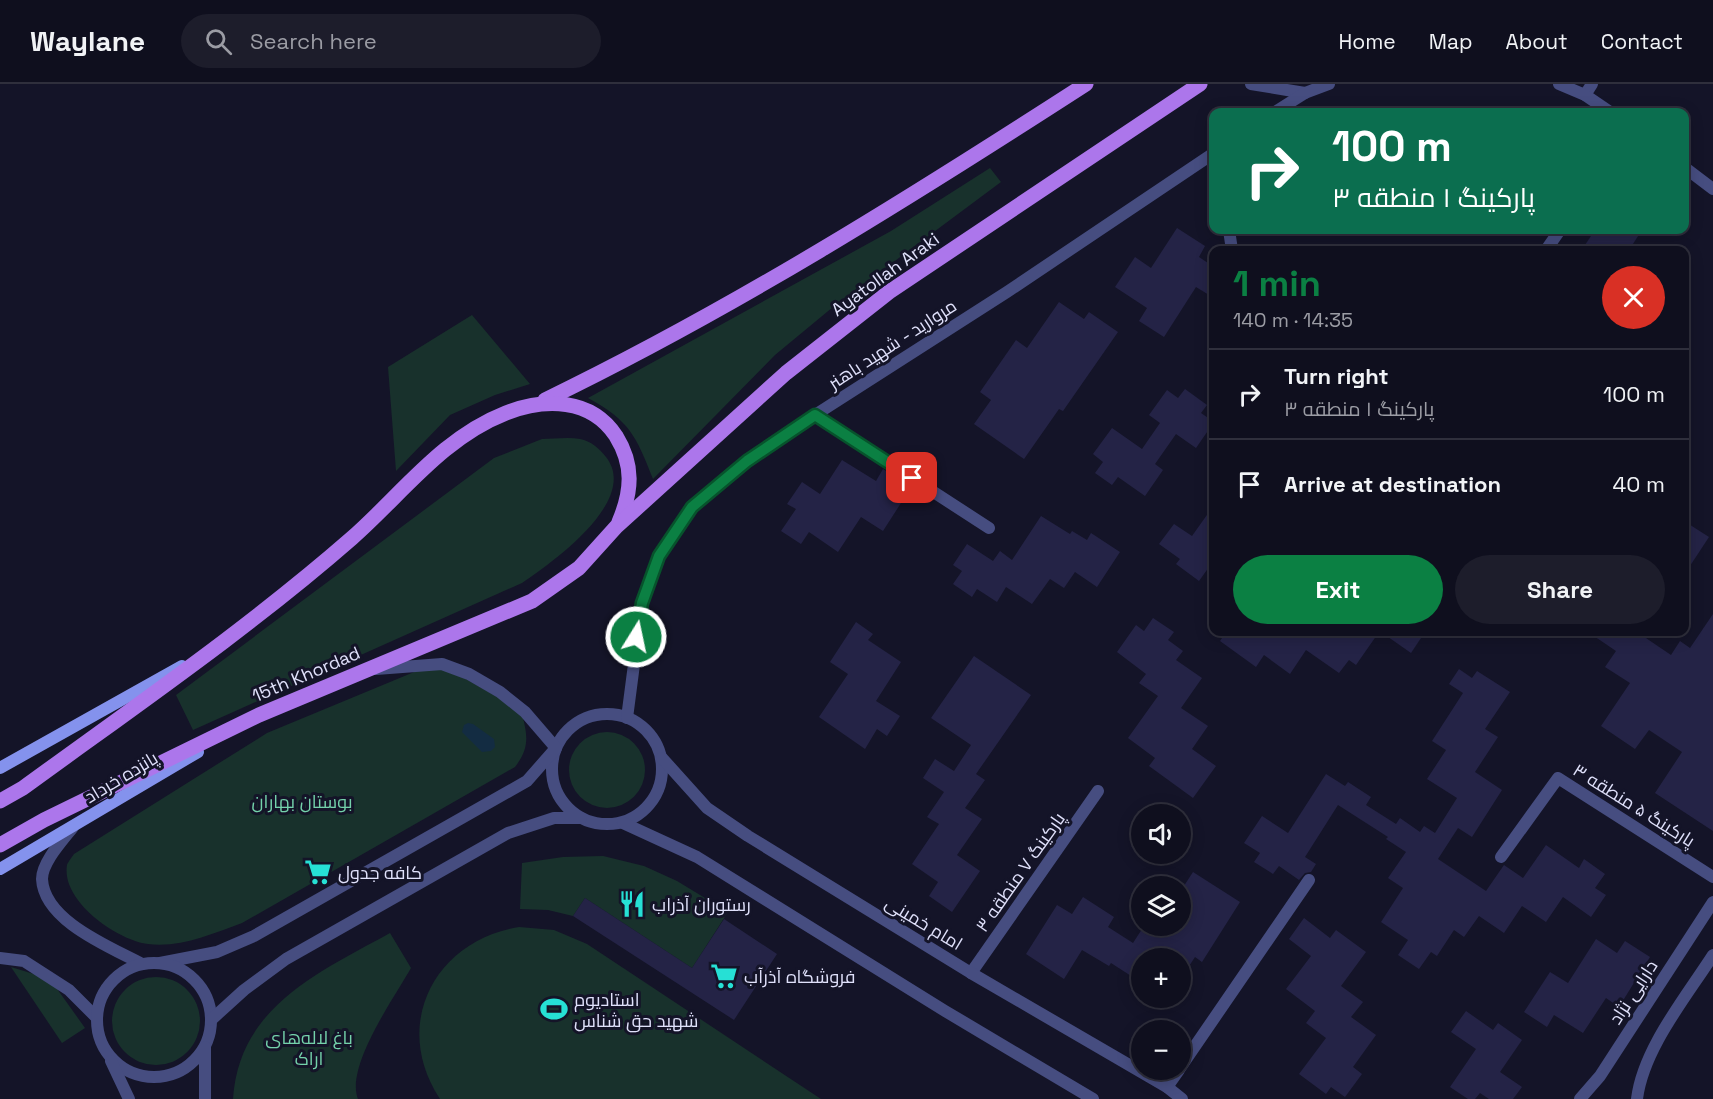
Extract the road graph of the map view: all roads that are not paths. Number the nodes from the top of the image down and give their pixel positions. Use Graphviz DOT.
graph roads {
  1 [pos="1086,84"];
  2 [pos="1200,84"];
  3 [pos="1251,84"];
  4 [pos="1329,84"];
  5 [pos="1559,84"];
  6 [pos="1589,89"];
  7 [pos="1305,93"];
  8 [pos="1281,108"];
  9 [pos="1606,108"];
  10 [pos="1209,156"];
  11 [pos="1689,171"];
  12 [pos="1713,189"];
  13 [pos="535,405"];
  14 [pos="815,415"];
  15 [pos="616,527"];
  16 [pos="989,528"];
  17 [pos="219,644"];
  18 [pos="369,669"];
  19 [pos="259,715"];
  20 [pos="627,718"];
  21 [pos="556,748"];
  22 [pos="662,759"];
  23 [pos="0,768"];
  24 [pos="1098,791"];
  25 [pos="0,801"];
  26 [pos="581,819"];
  27 [pos="623,823"];
  28 [pos="73,827"];
  29 [pos="0,845"];
  30 [pos="1501,857"];
  31 [pos="0,869"];
  32 [pos="1713,877"];
  33 [pos="1309,880"];
  34 [pos="1713,902"];
  35 [pos="1713,955"];
  36 [pos="0,958"];
  37 [pos="160,963"];
  38 [pos="142,964"];
  39 [pos="971,973"];
  40 [pos="97,1018"];
  41 [pos="211,1020"];
  42 [pos="205,1047"];
  43 [pos="1191,1053"];
  44 [pos="108,1054"];
  45 [pos="1172,1080"];
  46 [pos="1167,1087"];
  47 [pos="129,1099"];
  48 [pos="205,1099"];
  49 [pos="1093,1099"];
  50 [pos="1182,1099"];
  51 [pos="1580,1099"];
  52 [pos="1637,1099"];
  1 -- 13 [label="main road"];
  2 -- 15 [label="main road, Ayatollah Araki"];
  3 -- 7 [label="street"];
  4 -- 7 [label="street"];
  5 -- 6 [label="street"];
  6 -- 9 [label="street"];
  7 -- 8 [label="street"];
  10 -- 14 [label="street, مروارید - شهید باهنر"];
  11 -- 12 [label="street"];
  13 -- 15 [label="main road"];
  13 -- 17 [label="main road"];
  14 -- 16 [label="street"];
  14 -- 20 [label="street, مروارید - شهید باهنر"];
  15 -- 18 [label="main road, 15th Khordad"];
  17 -- 23 [label="main road"];
  17 -- 25 [label="main road"];
  18 -- 19 [label="main road, 15th Khordad"];
  18 -- 21 [label="street"];
  19 -- 28 [label="main road, پانزده خرداد"];
  19 -- 29 [label="main road, 15th Khordad"];
  20 -- 21 [label="street"];
  20 -- 22 [label="street"];
  21 -- 26 [label="street"];
  21 -- 37 [label="street"];
  22 -- 27 [label="street"];
  22 -- 39 [label="street, امام خمینی"];
  24 -- 39 [label="street, پارکینگ ۷ منطقه ۳"];
  26 -- 27 [label="street"];
  26 -- 41 [label="street"];
  27 -- 49 [label="street"];
  28 -- 31 [label="main road, پانزده خرداد"];
  28 -- 38 [label="street"];
  30 -- 32 [label="street, پارکینگ ۵ منطقه ۳"];
  33 -- 43 [label="street"];
  34 -- 51 [label="street, دارایی نژاد"];
  35 -- 52 [label="street"];
  36 -- 40 [label="street"];
  37 -- 38 [label="street"];
  37 -- 41 [label="street"];
  38 -- 40 [label="street"];
  39 -- 46 [label="street, امام خمینی"];
  40 -- 44 [label="street"];
  41 -- 42 [label="street"];
  42 -- 44 [label="street"];
  42 -- 48 [label="street"];
  44 -- 47 [label="street"];
  45 -- 46 [label="street"];
  46 -- 50 [label="street, امام خمینی"];
}
